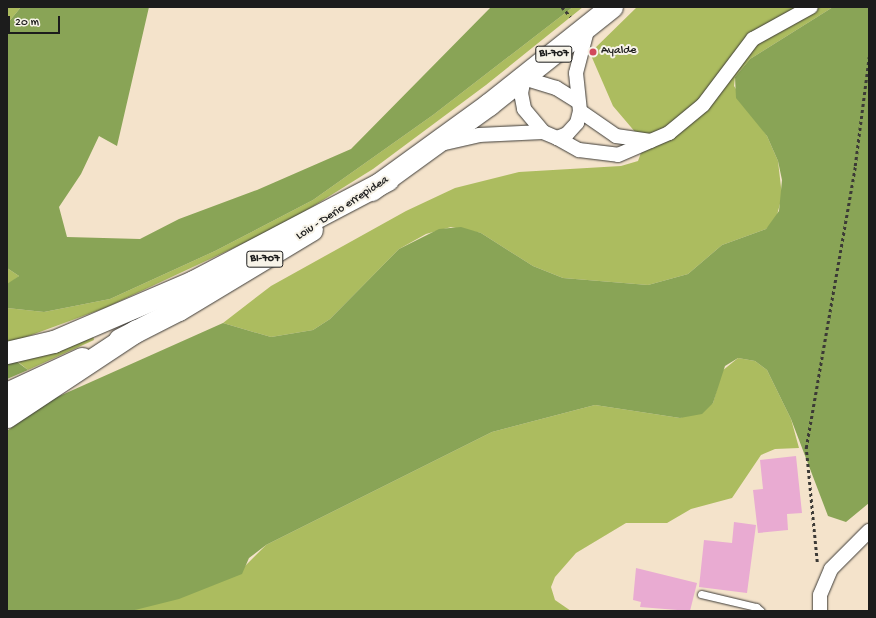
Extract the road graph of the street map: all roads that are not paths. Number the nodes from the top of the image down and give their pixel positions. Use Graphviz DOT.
graph roads {
  1 [pos="612,7"];
  2 [pos="811,7"];
  3 [pos="589,26"];
  4 [pos="524,78"];
  5 [pos="578,106"];
  6 [pos="543,132"];
  7 [pos="557,138"];
  8 [pos="652,141"];
  9 [pos="432,148"];
  10 [pos="388,180"];
  11 [pos="137,331"];
  12 [pos="7,353"];
  13 [pos="7,394"];
  14 [pos="7,417"];
  15 [pos="869,531"];
  16 [pos="701,594"];
  17 [pos="761,611"];
  18 [pos="820,611"];
  1 -- 3 [label="main road, Loiu - Derio errepidea / BI-707"];
  2 -- 8 [label="street"];
  3 -- 4 [label="main road, Loiu - Derio errepidea / BI-707"];
  3 -- 5 [label="street"];
  4 -- 5 [label="street"];
  4 -- 6 [label="street"];
  4 -- 9 [label="main road, Loiu - Derio errepidea / BI-707"];
  5 -- 7 [label="street"];
  5 -- 8 [label="street"];
  6 -- 7 [label="street"];
  6 -- 9 [label="street"];
  7 -- 8 [label="street"];
  9 -- 10 [label="main road, Loiu - Derio errepidea / BI-707"];
  10 -- 11 [label="main road, Loiu - Derio errepidea / BI-707"];
  10 -- 12 [label="main road"];
  11 -- 13 [label="main road, Loiu - Derio errepidea / BI-707"];
  11 -- 14 [label="main road"];
  15 -- 18 [label="street"];
  16 -- 17 [label="lane"];
}
